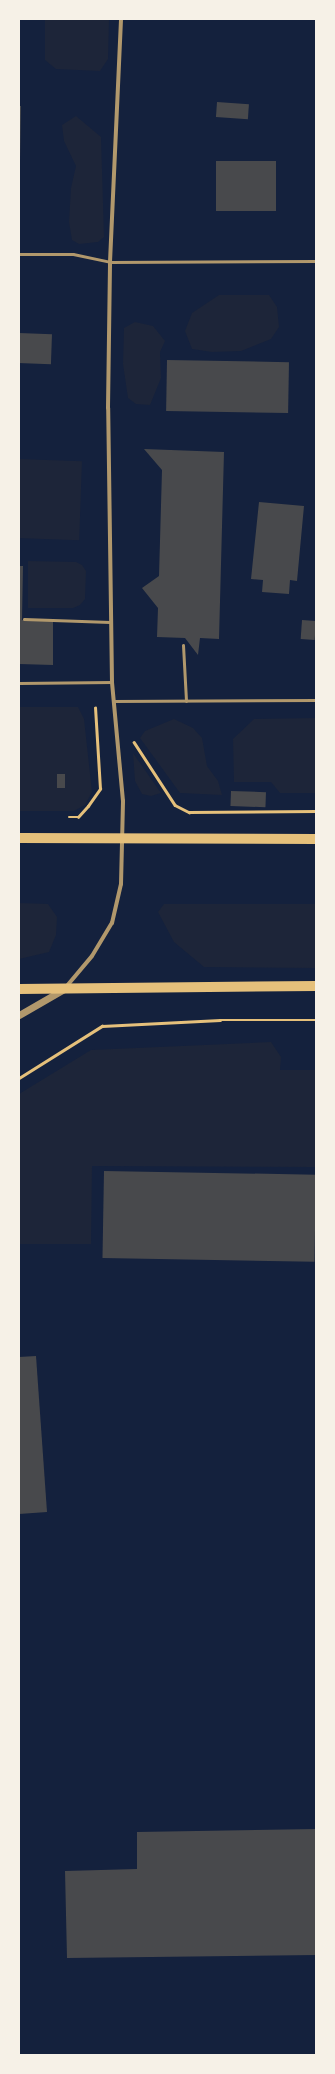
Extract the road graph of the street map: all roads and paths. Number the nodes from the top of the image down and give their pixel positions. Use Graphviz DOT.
graph roads {
  1 [pos="121,19"];
  2 [pos="19,254"];
  3 [pos="316,261"];
  4 [pos="110,262"];
  5 [pos="24,619"];
  6 [pos="110,622"];
  7 [pos="183,645"];
  8 [pos="112,682"];
  9 [pos="19,683"];
  10 [pos="316,700"];
  11 [pos="113,701"];
  12 [pos="186,701"];
  13 [pos="95,708"];
  14 [pos="97,741"];
  15 [pos="117,741"];
  16 [pos="316,811"];
  17 [pos="64,818"];
  18 [pos="19,838"];
  19 [pos="123,839"];
  20 [pos="316,839"];
  21 [pos="316,986"];
  22 [pos="19,989"];
  23 [pos="64,989"];
  24 [pos="19,1015"];
  25 [pos="316,1020"];
  26 [pos="19,1078"];
  1 -- 4 [label="street"];
  2 -- 4 [label="lane"];
  3 -- 4 [label="lane"];
  4 -- 6 [label="street"];
  5 -- 6 [label="lane"];
  6 -- 8 [label="street"];
  7 -- 12 [label="lane"];
  8 -- 9 [label="lane"];
  8 -- 11 [label="street"];
  10 -- 12 [label="lane"];
  11 -- 12 [label="lane"];
  11 -- 15 [label="street"];
  13 -- 14 [label="path"];
  14 -- 15 [label="path"];
  14 -- 17 [label="path"];
  15 -- 16 [label="path"];
  15 -- 19 [label="street"];
  18 -- 19 [label="main road"];
  19 -- 20 [label="main road"];
  19 -- 23 [label="street"];
  21 -- 23 [label="main road"];
  22 -- 23 [label="main road"];
  23 -- 24 [label="street"];
  25 -- 26 [label="path"];
}
